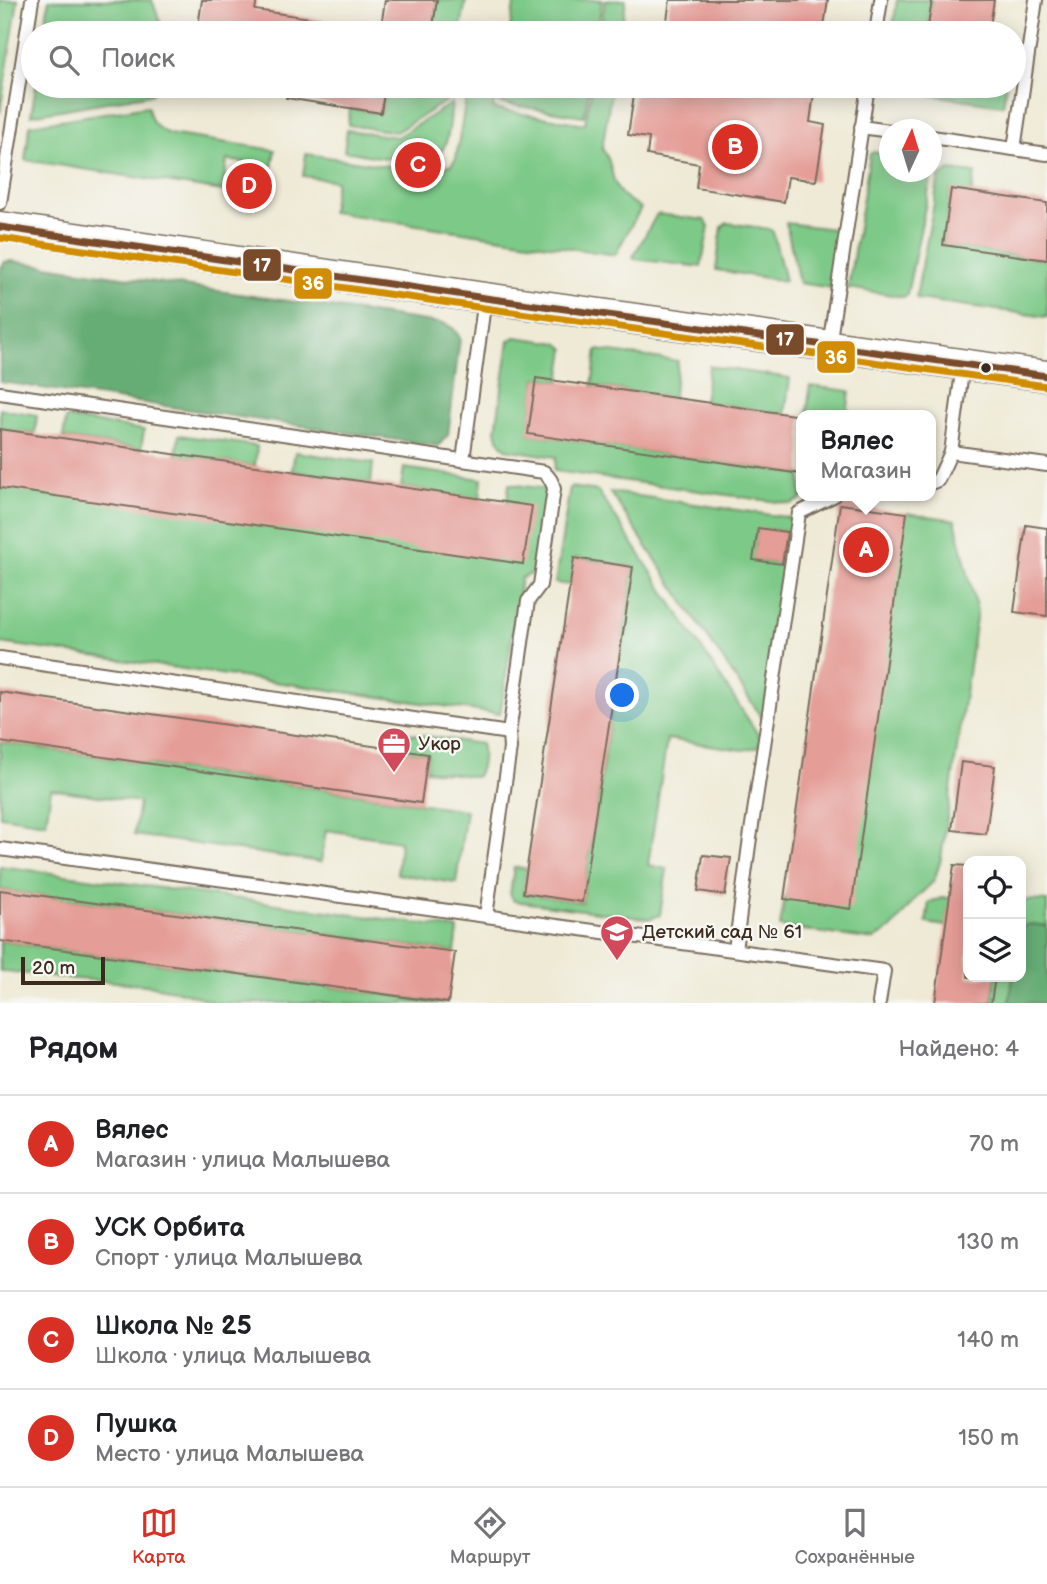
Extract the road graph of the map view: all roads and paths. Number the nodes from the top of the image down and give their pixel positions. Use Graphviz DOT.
graph roads {
  1 [pos="32,0"];
  2 [pos="881,0"];
  3 [pos="1036,0"];
  4 [pos="29,21"];
  5 [pos="878,21"];
  6 [pos="1026,68"];
  7 [pos="21,70"];
  8 [pos="866,98"];
  9 [pos="1022,98"];
  10 [pos="861,127"];
  11 [pos="879,129"];
  12 [pos="942,138"];
  13 [pos="1014,149"];
  14 [pos="1047,154"];
  15 [pos="0,203"];
  16 [pos="0,227"];
  17 [pos="485,298"];
  18 [pos="829,346"];
  19 [pos="962,365"];
  20 [pos="1047,376"];
  21 [pos="0,393"];
  22 [pos="951,452"];
  23 [pos="463,460"];
  24 [pos="1047,465"];
  25 [pos="936,481"];
  26 [pos="823,501"];
  27 [pos="0,658"];
  28 [pos="509,733"];
  29 [pos="0,849"];
  30 [pos="486,916"];
  31 [pos="735,950"];
  32 [pos="879,1003"];
  1 -- 4 [label="lane"];
  2 -- 5 [label="lane"];
  3 -- 6 [label="lane"];
  7 -- 15 [label="lane"];
  8 -- 10 [label="lane"];
  9 -- 13 [label="lane"];
  10 -- 11 [label="lane"];
  10 -- 18 [label="lane"];
  12 -- 13 [label="lane"];
  13 -- 14 [label="lane"];
  16 -- 17 [label="street"];
  17 -- 18 [label="street"];
  17 -- 23 [label="lane"];
  18 -- 19 [label="street"];
  19 -- 20 [label="street"];
  19 -- 22 [label="lane"];
  21 -- 23 [label="lane"];
  22 -- 24 [label="lane"];
  22 -- 25 [label="lane"];
  23 -- 28 [label="lane"];
  26 -- 31 [label="lane"];
  27 -- 28 [label="lane"];
  28 -- 30 [label="lane"];
  29 -- 30 [label="lane"];
  30 -- 31 [label="lane"];
  31 -- 32 [label="lane"];
}
